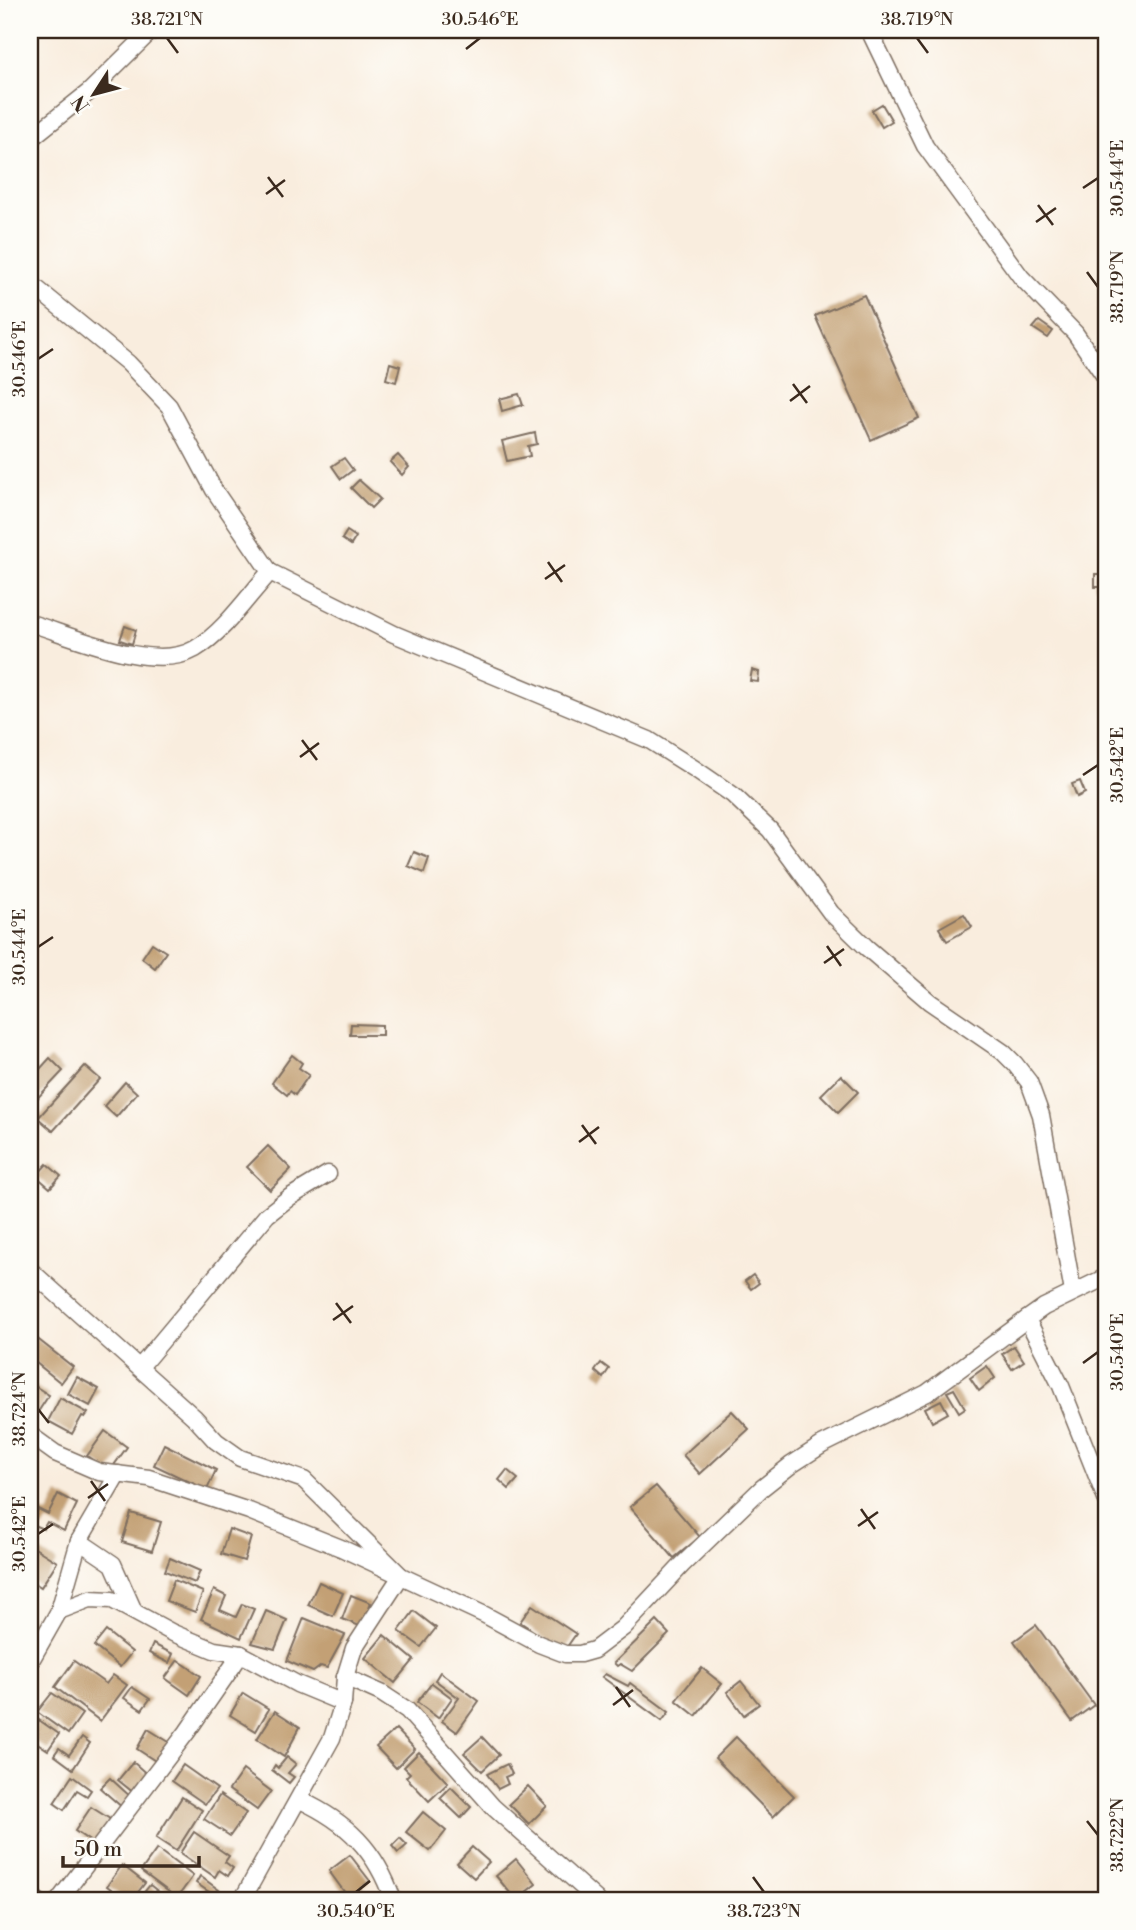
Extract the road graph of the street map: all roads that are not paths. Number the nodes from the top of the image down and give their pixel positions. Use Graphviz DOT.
graph roads {
  1 [pos="152,30"];
  2 [pos="869,30"];
  3 [pos="30,139"];
  4 [pos="30,283"];
  5 [pos="1106,378"];
  6 [pos="270,572"];
  7 [pos="30,623"];
  8 [pos="328,1174"];
  9 [pos="30,1270"];
  10 [pos="1106,1277"];
  11 [pos="1073,1292"];
  12 [pos="1027,1320"];
  13 [pos="140,1367"];
  14 [pos="30,1435"];
  15 [pos="118,1475"];
  16 [pos="1106,1499"];
  17 [pos="79,1541"];
  18 [pos="401,1576"];
  19 [pos="133,1609"];
  20 [pos="59,1611"];
  21 [pos="37,1635"];
  22 [pos="241,1654"];
  23 [pos="30,1662"];
  24 [pos="345,1677"];
  25 [pos="343,1703"];
  26 [pos="300,1800"];
  27 [pos="59,1900"];
  28 [pos="242,1900"];
  29 [pos="393,1900"];
  30 [pos="597,1900"];
  1 -- 3 [label="street"];
  2 -- 5 [label="street"];
  4 -- 6 [label="street"];
  6 -- 7 [label="street"];
  6 -- 11 [label="street"];
  8 -- 13 [label="street"];
  9 -- 13 [label="street"];
  10 -- 11 [label="street"];
  11 -- 12 [label="street"];
  12 -- 16 [label="street"];
  12 -- 18 [label="street"];
  13 -- 18 [label="street"];
  14 -- 15 [label="street"];
  15 -- 17 [label="street"];
  15 -- 18 [label="street"];
  17 -- 19 [label="street"];
  17 -- 20 [label="street"];
  18 -- 24 [label="street"];
  19 -- 20 [label="street"];
  19 -- 22 [label="street"];
  20 -- 21 [label="street"];
  21 -- 23 [label="street"];
  22 -- 25 [label="street"];
  22 -- 27 [label="street"];
  24 -- 25 [label="street"];
  24 -- 30 [label="street"];
  25 -- 26 [label="street"];
  26 -- 28 [label="street"];
  26 -- 29 [label="street"];
}
